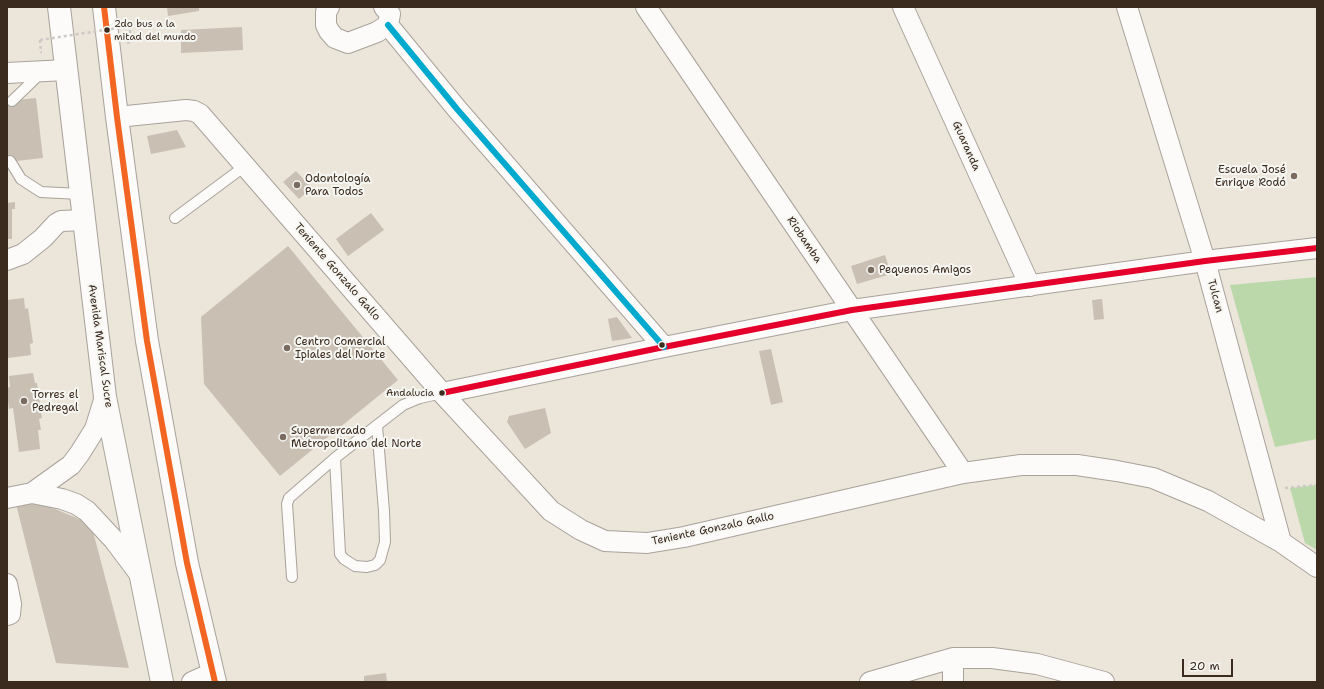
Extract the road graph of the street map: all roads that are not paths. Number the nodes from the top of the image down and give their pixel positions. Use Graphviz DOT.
graph roads {
  1 [pos="59,7"];
  2 [pos="104,7"];
  3 [pos="328,7"];
  4 [pos="646,7"];
  5 [pos="903,7"];
  6 [pos="1127,7"];
  7 [pos="391,13"];
  8 [pos="41,62"];
  9 [pos="66,70"];
  10 [pos="7,73"];
  11 [pos="12,101"];
  12 [pos="118,117"];
  13 [pos="10,162"];
  14 [pos="245,166"];
  15 [pos="80,194"];
  16 [pos="175,218"];
  17 [pos="84,220"];
  18 [pos="1317,248"];
  19 [pos="7,260"];
  20 [pos="1205,261"];
  21 [pos="1030,286"];
  22 [pos="852,310"];
  23 [pos="664,347"];
  24 [pos="442,393"];
  25 [pos="105,397"];
  26 [pos="377,426"];
  27 [pos="334,458"];
  28 [pos="963,473"];
  29 [pos="32,493"];
  30 [pos="7,498"];
  31 [pos="1281,542"];
  32 [pos="1317,567"];
  33 [pos="141,576"];
  34 [pos="292,577"];
  35 [pos="7,584"];
  36 [pos="7,615"];
  37 [pos="953,658"];
  38 [pos="214,677"];
  39 [pos="162,682"];
  40 [pos="192,682"];
  41 [pos="870,682"];
  42 [pos="953,682"];
  43 [pos="1104,682"];
  1 -- 9 [label="main road, Avenida Mariscal Sucre"];
  2 -- 12 [label="main road"];
  3 -- 7 [label="street"];
  4 -- 22 [label="street, Riobamba"];
  5 -- 21 [label="street, Guaranda"];
  6 -- 20 [label="street, Tulcan"];
  7 -- 23 [label="street"];
  8 -- 9 [label="street"];
  8 -- 10 [label="street"];
  8 -- 11 [label="lane"];
  9 -- 15 [label="main road, Avenida Mariscal Sucre"];
  12 -- 14 [label="street, Teniente Gonzalo Gallo"];
  12 -- 38 [label="main road"];
  13 -- 15 [label="lane"];
  14 -- 16 [label="lane"];
  14 -- 24 [label="street, Teniente Gonzalo Gallo"];
  15 -- 17 [label="main road, Avenida Mariscal Sucre"];
  17 -- 19 [label="street"];
  17 -- 25 [label="main road, Avenida Mariscal Sucre"];
  18 -- 20 [label="street"];
  20 -- 21 [label="street"];
  20 -- 31 [label="street, Tulcan"];
  21 -- 22 [label="street"];
  22 -- 23 [label="street"];
  22 -- 28 [label="street, Riobamba"];
  23 -- 24 [label="street"];
  24 -- 26 [label="lane"];
  24 -- 28 [label="street, Teniente Gonzalo Gallo"];
  25 -- 29 [label="street"];
  25 -- 33 [label="main road, Avenida Mariscal Sucre"];
  26 -- 27 [label="lane"];
  26 -- 27 [label="lane"];
  27 -- 34 [label="lane"];
  28 -- 31 [label="street, Teniente Gonzalo Gallo"];
  29 -- 30 [label="street"];
  29 -- 33 [label="street"];
  31 -- 32 [label="street, Teniente Gonzalo Gallo"];
  33 -- 39 [label="main road, Avenida Mariscal Sucre"];
  35 -- 36 [label="street"];
  37 -- 41 [label="street"];
  37 -- 42 [label="street"];
  37 -- 43 [label="street"];
  38 -- 40 [label="street"];
}
